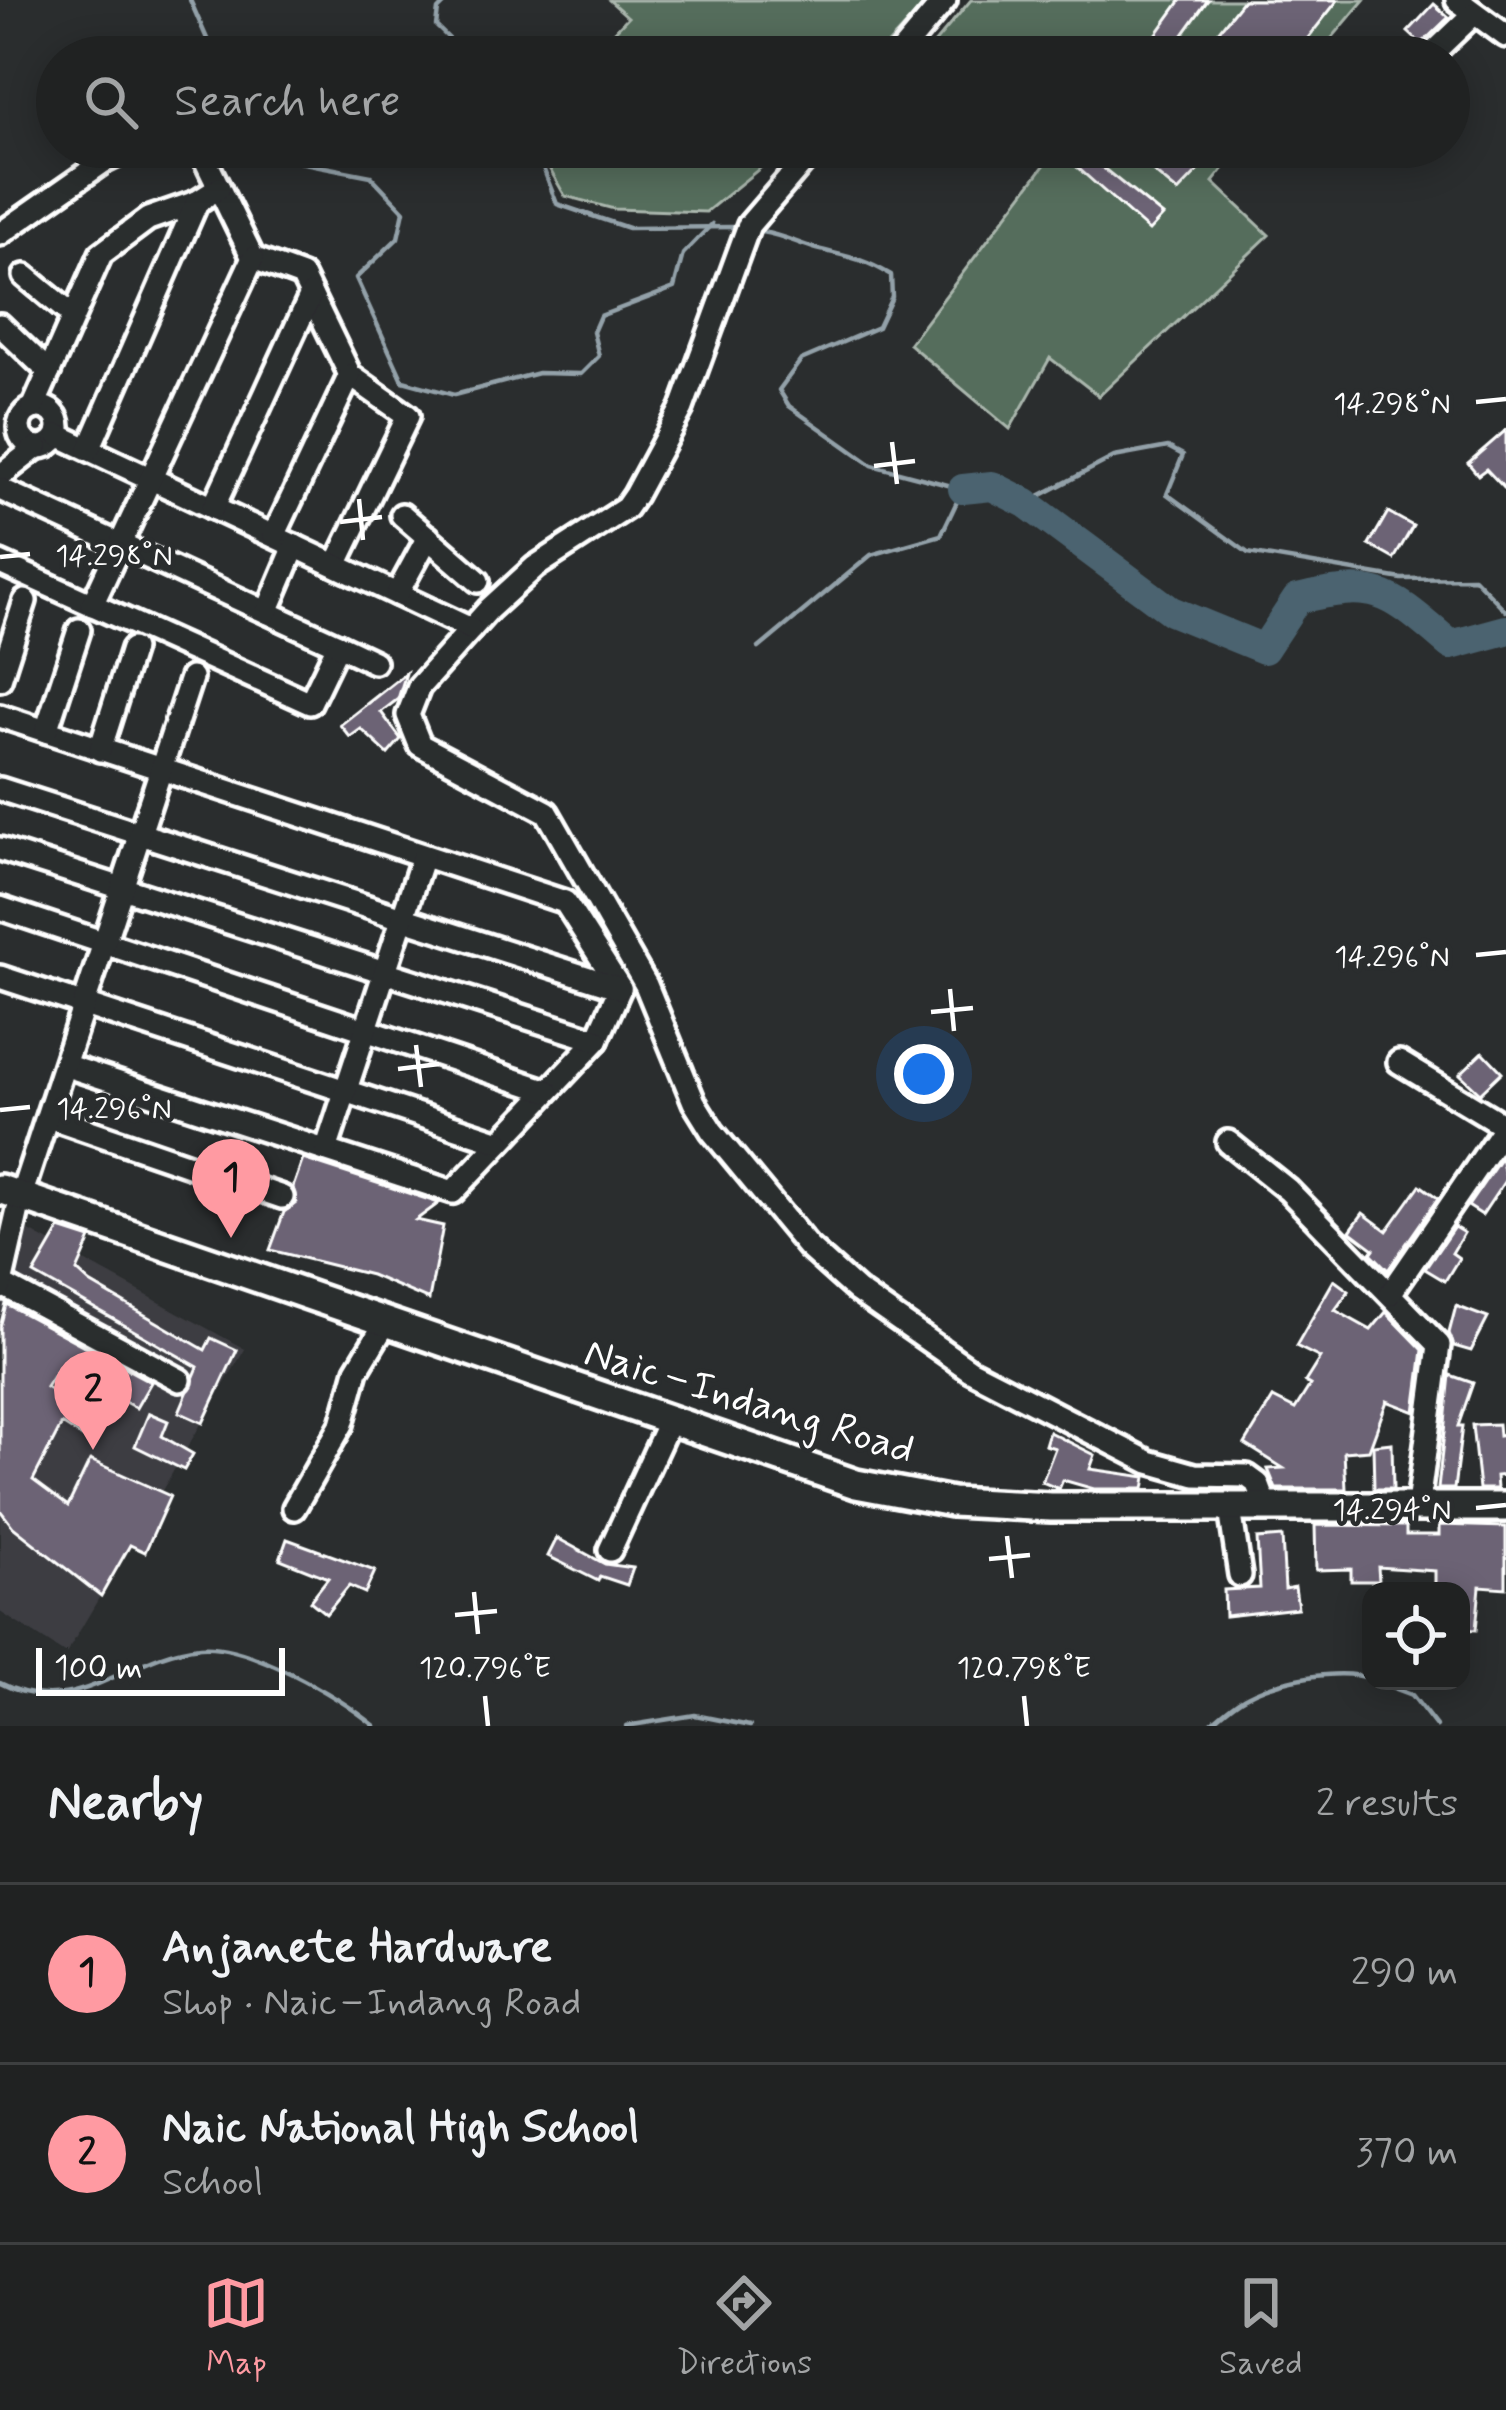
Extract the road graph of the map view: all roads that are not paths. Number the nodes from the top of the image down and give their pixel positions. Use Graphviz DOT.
graph roads {
  1 [pos="945,0"];
  2 [pos="1469,6"];
  3 [pos="915,36"];
  4 [pos="1446,36"];
  5 [pos="1506,36"];
  6 [pos="95,168"];
  7 [pos="210,168"];
  8 [pos="796,168"];
  9 [pos="219,188"];
  10 [pos="197,202"];
  11 [pos="0,234"];
  12 [pos="253,258"];
  13 [pos="25,276"];
  14 [pos="311,295"];
  15 [pos="73,316"];
  16 [pos="0,325"];
  17 [pos="49,372"];
  18 [pos="350,376"];
  19 [pos="18,416"];
  20 [pos="58,435"];
  21 [pos="37,447"];
  22 [pos="89,449"];
  23 [pos="0,476"];
  24 [pos="151,478"];
  25 [pos="0,489"];
  26 [pos="213,508"];
  27 [pos="402,515"];
  28 [pos="274,536"];
  29 [pos="428,537"];
  30 [pos="120,544"];
  31 [pos="295,546"];
  32 [pos="0,563"];
  33 [pos="336,566"];
  34 [pos="478,581"];
  35 [pos="397,594"];
  36 [pos="25,602"];
  37 [pos="92,605"];
  38 [pos="267,612"];
  39 [pos="79,629"];
  40 [pos="471,629"];
  41 [pos="338,645"];
  42 [pos="132,649"];
  43 [pos="374,662"];
  44 [pos="191,678"];
  45 [pos="0,679"];
  46 [pos="0,716"];
  47 [pos="46,731"];
  48 [pos="100,749"];
  49 [pos="164,771"];
  50 [pos="0,789"];
  51 [pos="143,835"];
  52 [pos="0,849"];
  53 [pos="423,856"];
  54 [pos="125,889"];
  55 [pos="0,908"];
  56 [pos="402,918"];
  57 [pos="107,944"];
  58 [pos="384,972"];
  59 [pos="0,977"];
  60 [pos="620,988"];
  61 [pos="87,1005"];
  62 [pos="365,1030"];
  63 [pos="597,1040"];
  64 [pos="1400,1062"];
  65 [pos="67,1066"];
  66 [pos="346,1090"];
  67 [pos="548,1091"];
  68 [pos="49,1118"];
  69 [pos="500,1142"];
  70 [pos="1228,1142"];
  71 [pos="326,1150"];
  72 [pos="11,1193"];
  73 [pos="282,1197"];
  74 [pos="1,1286"];
  75 [pos="1390,1294"];
  76 [pos="386,1322"];
  77 [pos="180,1380"];
  78 [pos="670,1422"];
  79 [pos="1418,1505"];
  80 [pos="1506,1507"];
  81 [pos="294,1508"];
  82 [pos="1267,1508"];
  83 [pos="1230,1509"];
  84 [pos="610,1550"];
  85 [pos="1240,1575"];
  1 -- 3 [label="street"];
  2 -- 4 [label="street"];
  2 -- 5 [label="street"];
  6 -- 11 [label="street"];
  7 -- 9 [label="street"];
  8 -- 40 [label="street"];
  9 -- 10 [label="street"];
  9 -- 12 [label="street"];
  10 -- 15 [label="street"];
  10 -- 22 [label="street"];
  12 -- 14 [label="street"];
  12 -- 24 [label="street"];
  13 -- 15 [label="street"];
  14 -- 18 [label="street"];
  14 -- 26 [label="street"];
  15 -- 17 [label="street"];
  16 -- 17 [label="street"];
  17 -- 19 [label="street"];
  18 -- 28 [label="street"];
  18 -- 33 [label="street"];
  19 -- 20 [label="street"];
  19 -- 21 [label="street"];
  20 -- 21 [label="street"];
  20 -- 22 [label="street"];
  21 -- 23 [label="street"];
  22 -- 24 [label="street"];
  24 -- 26 [label="street"];
  24 -- 30 [label="street"];
  25 -- 30 [label="street"];
  26 -- 28 [label="street"];
  27 -- 29 [label="street"];
  28 -- 31 [label="street"];
  29 -- 34 [label="street"];
  29 -- 35 [label="street"];
  30 -- 37 [label="street"];
  30 -- 38 [label="street"];
  31 -- 33 [label="street"];
  31 -- 38 [label="street"];
  32 -- 37 [label="street"];
  33 -- 35 [label="street"];
  35 -- 40 [label="street"];
  36 -- 45 [label="street"];
  37 -- 41 [label="street"];
  38 -- 41 [label="street"];
  39 -- 47 [label="street"];
  40 -- 82 [label="street"];
  41 -- 43 [label="street"];
  42 -- 48 [label="street"];
  44 -- 49 [label="street"];
  46 -- 47 [label="street"];
  47 -- 48 [label="street"];
  48 -- 49 [label="street"];
  49 -- 51 [label="street"];
  49 -- 53 [label="street"];
  50 -- 51 [label="street"];
  51 -- 54 [label="street"];
  51 -- 56 [label="street"];
  52 -- 54 [label="street"];
  53 -- 56 [label="street"];
  53 -- 60 [label="street"];
  54 -- 57 [label="street"];
  54 -- 58 [label="street"];
  55 -- 57 [label="street"];
  56 -- 58 [label="street"];
  56 -- 60 [label="street"];
  57 -- 61 [label="street"];
  57 -- 62 [label="street"];
  58 -- 62 [label="street"];
  58 -- 63 [label="street"];
  59 -- 61 [label="street"];
  60 -- 63 [label="street"];
  61 -- 65 [label="street"];
  61 -- 66 [label="street"];
  62 -- 66 [label="street"];
  62 -- 67 [label="street"];
  63 -- 67 [label="street"];
  64 -- 75 [label="street"];
  65 -- 68 [label="street"];
  65 -- 71 [label="street"];
  66 -- 69 [label="street"];
  66 -- 71 [label="street"];
  67 -- 69 [label="street"];
  68 -- 72 [label="street"];
  68 -- 73 [label="street"];
  69 -- 71 [label="street"];
  70 -- 75 [label="street"];
  72 -- 74 [label="street"];
  72 -- 76 [label="main road, Naic–Indang Road"];
  74 -- 77 [label="street"];
  75 -- 79 [label="street"];
  76 -- 78 [label="main road, Naic–Indang Road"];
  76 -- 81 [label="street"];
  78 -- 83 [label="main road, Naic–Indang Road"];
  78 -- 84 [label="street"];
  79 -- 80 [label="main road, Naic–Indang Road"];
  79 -- 82 [label="main road, Naic–Indang Road"];
  82 -- 83 [label="main road, Naic–Indang Road"];
  83 -- 85 [label="street"];
}
